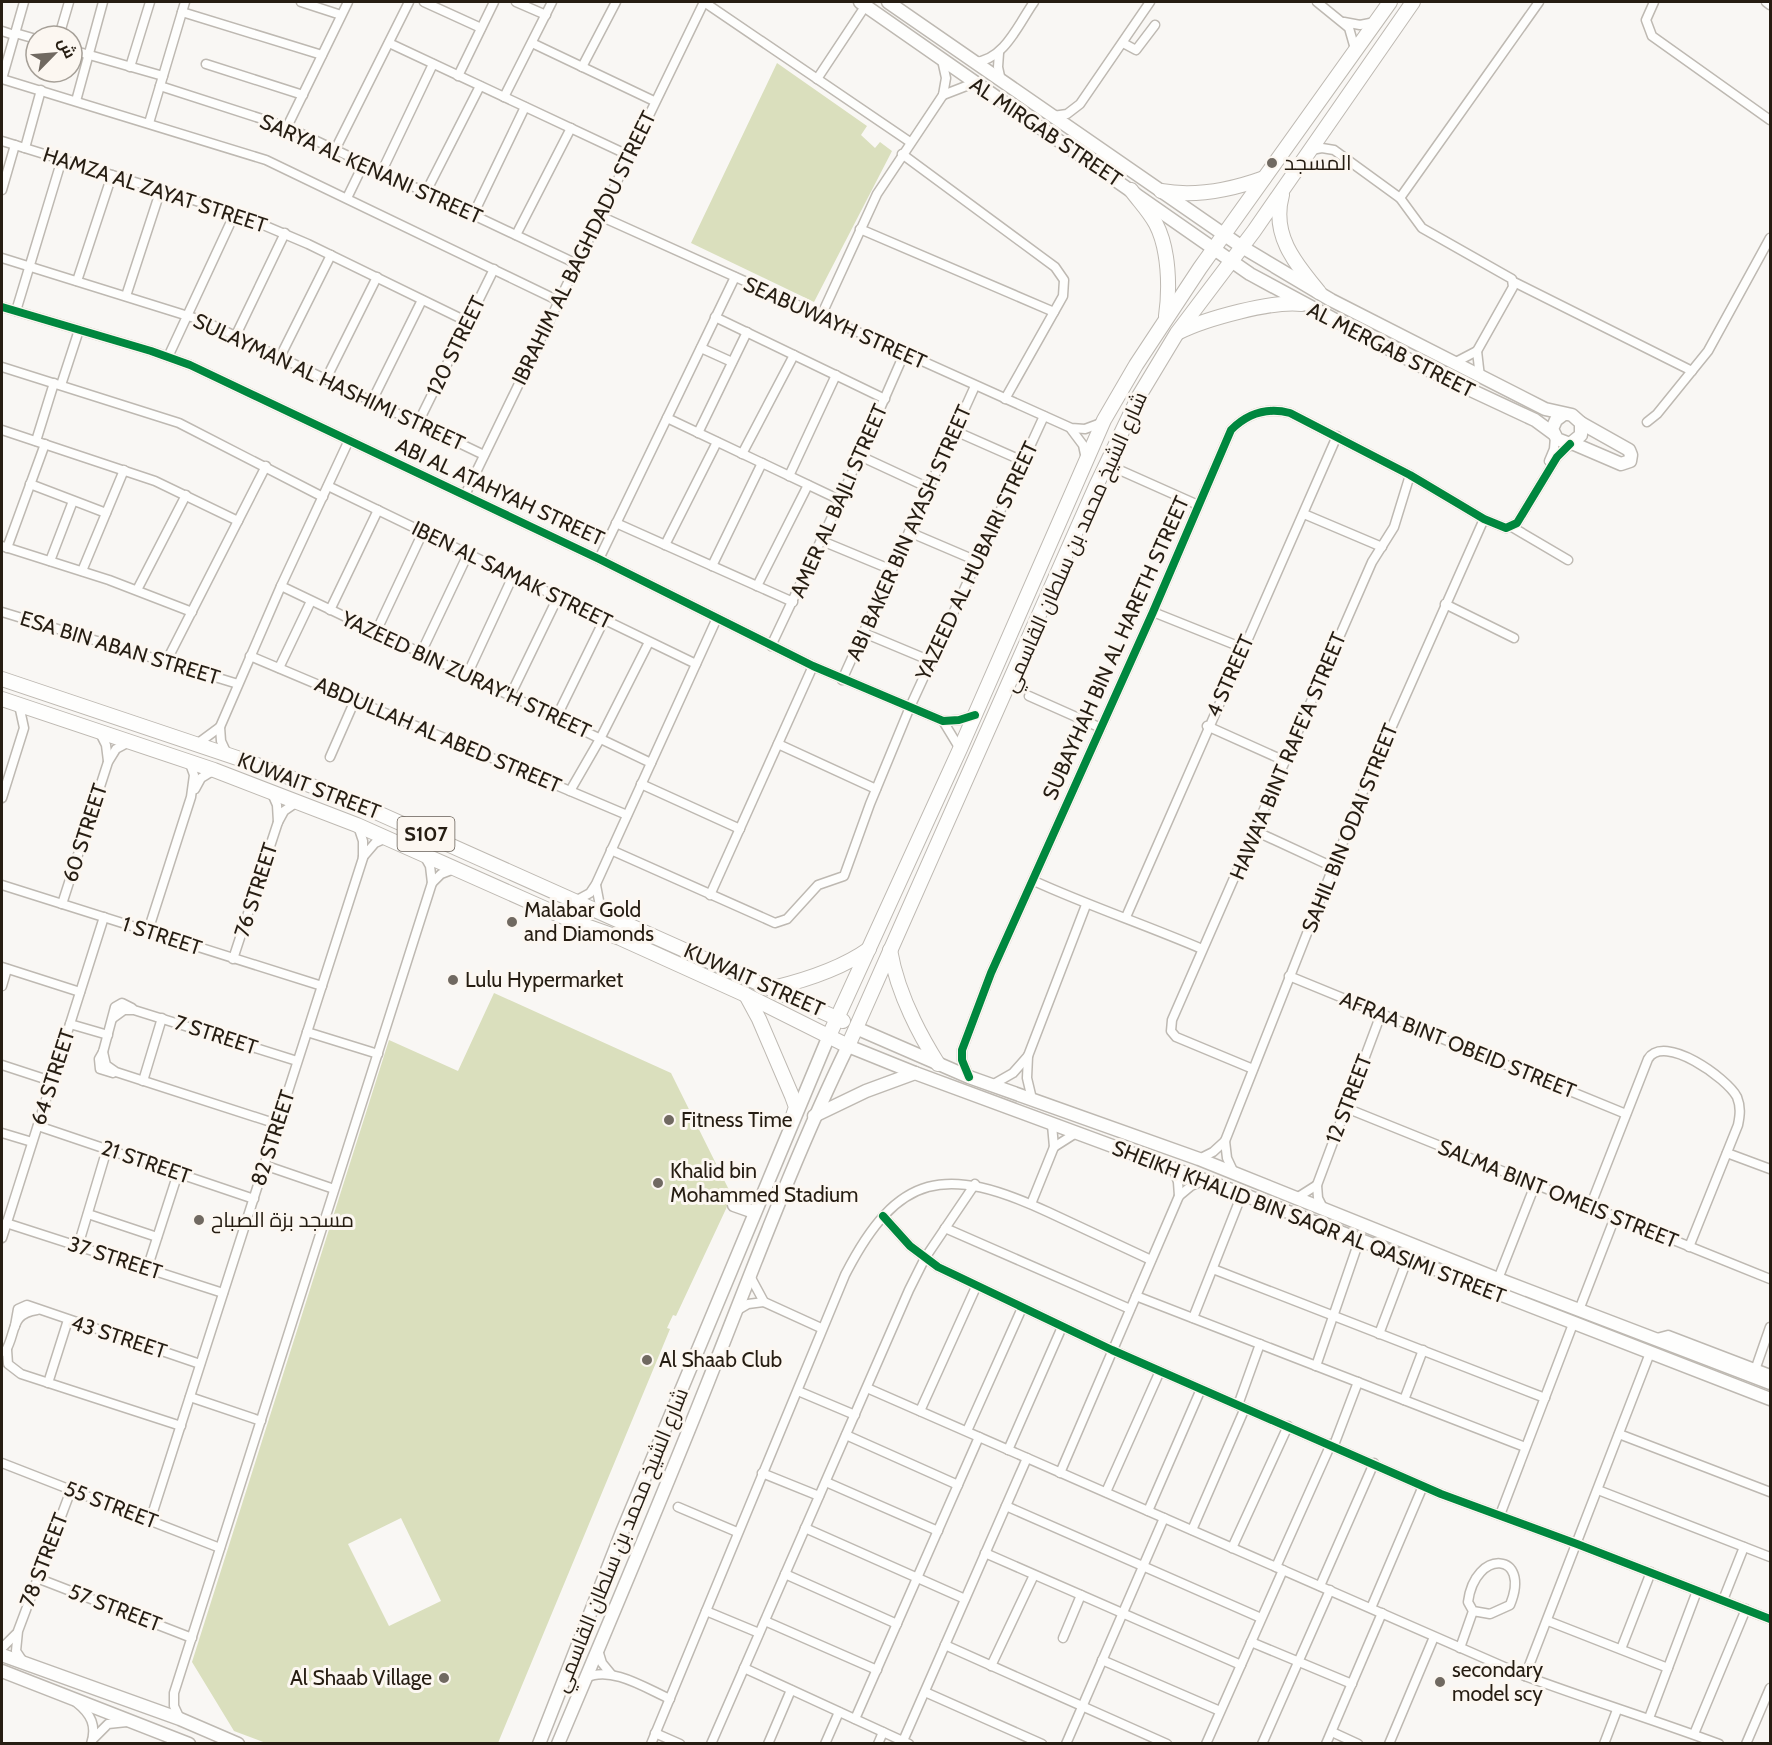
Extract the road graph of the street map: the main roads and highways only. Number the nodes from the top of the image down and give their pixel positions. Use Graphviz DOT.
graph roads {
  1 [pos="888,2"];
  2 [pos="1390,2"];
  3 [pos="1413,2"];
  4 [pos="863,3"];
  5 [pos="1264,178"];
  6 [pos="1284,189"];
  7 [pos="1131,190"];
  8 [pos="1161,191"];
  9 [pos="1224,234"];
  10 [pos="1242,247"];
  11 [pos="1214,248"];
  12 [pos="1232,261"];
  13 [pos="1319,292"];
  14 [pos="1302,304"];
  15 [pos="1165,320"];
  16 [pos="1177,333"];
  17 [pos="1564,414"];
  18 [pos="1581,423"];
  19 [pos="1554,435"];
  20 [pos="1571,443"];
  21 [pos="2,679"];
  22 [pos="2,688"];
  23 [pos="2,699"];
  24 [pos="67,700"];
  25 [pos="252,763"];
  26 [pos="214,770"];
  27 [pos="871,947"];
  28 [pos="890,949"];
  29 [pos="773,988"];
  30 [pos="746,995"];
  31 [pos="838,1018"];
  32 [pos="856,1028"];
  33 [pos="828,1038"];
  34 [pos="848,1046"];
  35 [pos="938,1064"];
  36 [pos="915,1073"];
  37 [pos="794,1116"];
  38 [pos="814,1116"];
  39 [pos="734,1205"];
  40 [pos="754,1212"];
  41 [pos="1369,1228"];
  42 [pos="1339,1234"];
  43 [pos="1770,1383"];
  44 [pos="1770,1399"];
  45 [pos="2,1655"];
  46 [pos="2,1671"];
  47 [pos="104,1692"];
  48 [pos="64,1694"];
  49 [pos="189,1743"];
  50 [pos="238,1743"];
  51 [pos="539,1743"];
  52 [pos="558,1743"];
  1 -- 8 [label="main road, AL MERGAB STREET"];
  2 -- 5 [label="main road, شارع الشيخ محمد بن سلطان القاسمي"];
  3 -- 6 [label="main road, شارع الشيخ محمد بن سلطان القاسمي"];
  4 -- 7 [label="main road, AL MIRGAB STREET"];
  5 -- 8 [label="main road"];
  5 -- 9 [label="main road, شارع الشيخ محمد بن سلطان القاسمي"];
  6 -- 10 [label="main road, شارع الشيخ محمد بن سلطان القاسمي"];
  6 -- 13 [label="main road"];
  7 -- 11 [label="main road, AL MIRGAB STREET"];
  7 -- 15 [label="main road"];
  8 -- 9 [label="main road, AL MERGAB STREET"];
  9 -- 10 [label="main road, AL MERGAB STREET"];
  9 -- 11 [label="main road, شارع الشيخ محمد بن سلطان القاسمي"];
  10 -- 12 [label="main road, شارع الشيخ محمد بن سلطان القاسمي"];
  10 -- 13 [label="main road, AL MERGAB STREET"];
  11 -- 12 [label="main road, AL MIRGAB STREET"];
  11 -- 15 [label="main road, شارع الشيخ محمد بن سلطان القاسمي"];
  12 -- 14 [label="main road, AL MERGAB STREET"];
  12 -- 16 [label="main road, شارع الشيخ محمد بن سلطان القاسمي"];
  13 -- 17 [label="main road, AL MERGAB STREET"];
  14 -- 16 [label="main road"];
  14 -- 19 [label="main road, AL MERGAB STREET"];
  15 -- 27 [label="main road, شارع الشيخ محمد بن سلطان القاسمي"];
  16 -- 28 [label="main road, شارع الشيخ محمد بن سلطان القاسمي"];
  17 -- 18 [label="main road"];
  17 -- 19 [label="main road"];
  18 -- 20 [label="main road"];
  18 -- 20 [label="main road"];
  19 -- 20 [label="main road"];
  21 -- 24 [label="main road, KUWAIT STREET / S107"];
  22 -- 24 [label="main road"];
  23 -- 26 [label="main road, KUWAIT STREET / S107"];
  24 -- 25 [label="main road, KUWAIT STREET / S107"];
  25 -- 26 [label="main road"];
  25 -- 29 [label="main road, KUWAIT STREET / S107"];
  26 -- 30 [label="main road, KUWAIT STREET / S107"];
  27 -- 29 [label="main road"];
  27 -- 31 [label="main road, شارع الشيخ محمد بن سلطان القاسمي"];
  28 -- 32 [label="main road, شارع الشيخ محمد بن سلطان القاسمي"];
  28 -- 35 [label="main road"];
  29 -- 31 [label="main road, KUWAIT STREET / S107"];
  30 -- 33 [label="main road, KUWAIT STREET / S107"];
  30 -- 37 [label="main road"];
  31 -- 32 [label="main road, KUWAIT STREET"];
  31 -- 33 [label="main road, شارع الشيخ محمد بن سلطان القاسمي"];
  32 -- 34 [label="main road, شارع الشيخ محمد بن سلطان القاسمي"];
  32 -- 35 [label="main road, SHEIKH KHALID BIN SAQR AL QASIMI STREET"];
  33 -- 34 [label="main road, KUWAIT STREET"];
  33 -- 37 [label="main road, شارع الشيخ محمد بن سلطان القاسمي"];
  34 -- 36 [label="main road, SHEIKH KHALID BIN SAQR AL QASIMI STREET"];
  34 -- 38 [label="main road, شارع الشيخ محمد بن سلطان القاسمي"];
  35 -- 41 [label="main road, SHEIKH KHALID BIN SAQR AL QASIMI STREET"];
  36 -- 38 [label="main road"];
  36 -- 42 [label="main road, SHEIKH KHALID BIN SAQR AL QASIMI STREET"];
  37 -- 40 [label="main road, شارع الشيخ محمد بن سلطان القاسمي"];
  38 -- 52 [label="main road, شارع الشيخ محمد بن سلطان القاسمي"];
  39 -- 40 [label="main road"];
  40 -- 51 [label="main road, شارع الشيخ محمد بن سلطان القاسمي"];
  41 -- 42 [label="main road"];
  41 -- 43 [label="main road, SHEIKH KHALID BIN SAQR AL QASIMI STREET"];
  42 -- 44 [label="main road, SHEIKH KHALID BIN SAQR AL QASIMI STREET"];
  45 -- 47 [label="main road"];
  46 -- 48 [label="main road"];
  47 -- 48 [label="main road"];
  47 -- 50 [label="main road"];
  48 -- 49 [label="main road"];
}
